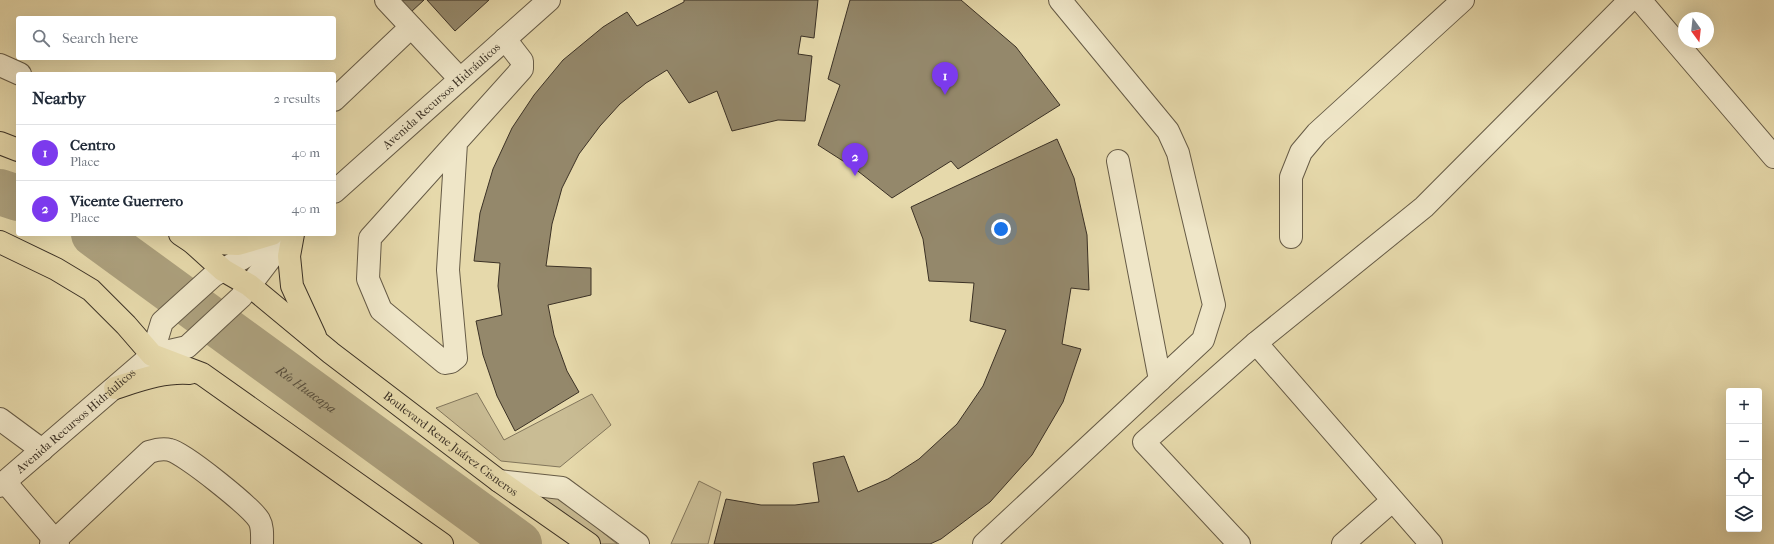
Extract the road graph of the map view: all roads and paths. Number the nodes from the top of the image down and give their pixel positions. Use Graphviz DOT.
graph roads {
  1 [pos="386,0"];
  2 [pos="549,0"];
  3 [pos="1060,0"];
  4 [pos="1463,0"];
  5 [pos="1630,0"];
  6 [pos="1640,0"];
  7 [pos="411,27"];
  8 [pos="505,39"];
  9 [pos="0,65"];
  10 [pos="16,72"];
  11 [pos="460,79"];
  12 [pos="336,98"];
  13 [pos="0,143"];
  14 [pos="456,143"];
  15 [pos="16,149"];
  16 [pos="1774,157"];
  17 [pos="1118,161"];
  18 [pos="336,190"];
  19 [pos="265,236"];
  20 [pos="280,236"];
  21 [pos="287,236"];
  22 [pos="293,236"];
  23 [pos="1292,237"];
  24 [pos="186,238"];
  25 [pos="0,242"];
  26 [pos="218,273"];
  27 [pos="245,291"];
  28 [pos="316,339"];
  29 [pos="1256,343"];
  30 [pos="152,355"];
  31 [pos="202,374"];
  32 [pos="1160,380"];
  33 [pos="115,388"];
  34 [pos="0,419"];
  35 [pos="42,450"];
  36 [pos="499,481"];
  37 [pos="3,484"];
  38 [pos="1392,501"];
  39 [pos="55,543"];
  40 [pos="262,544"];
  41 [pos="442,544"];
  42 [pos="589,544"];
  43 [pos="638,544"];
  44 [pos="984,544"];
  45 [pos="1239,544"];
  46 [pos="1344,544"];
  47 [pos="1431,544"];
  1 -- 7 [label="street"];
  2 -- 8 [label="street, Avenida Recursos Hidráulicos"];
  3 -- 32 [label="street"];
  4 -- 23 [label="street"];
  5 -- 29 [label="street"];
  6 -- 16 [label="street"];
  7 -- 11 [label="street"];
  7 -- 12 [label="street"];
  8 -- 11 [label="street, Avenida Recursos Hidráulicos"];
  8 -- 14 [label="street"];
  9 -- 10 [label="street"];
  11 -- 18 [label="street, Avenida Recursos Hidráulicos"];
  13 -- 15 [label="main road"];
  14 -- 14 [label="street"];
  17 -- 32 [label="street"];
  19 -- 24 [label="main road"];
  20 -- 26 [label="street"];
  21 -- 27 [label="street, Avenida Recursos Hidráulicos"];
  22 -- 28 [label="main road"];
  24 -- 26 [label="main road, Boulevard Rene Juárez Cisneros"];
  25 -- 30 [label="main road"];
  26 -- 27 [label="main road, Boulevard Rene Juárez Cisneros"];
  26 -- 30 [label="street"];
  27 -- 28 [label="main road, Boulevard Rene Juárez Cisneros"];
  27 -- 30 [label="street, Avenida Recursos Hidráulicos"];
  28 -- 36 [label="main road, Boulevard Rene Juárez Cisneros"];
  29 -- 38 [label="street"];
  29 -- 45 [label="street"];
  30 -- 31 [label="main road"];
  30 -- 33 [label="street, Avenida Recursos Hidráulicos"];
  31 -- 33 [label="main road"];
  31 -- 41 [label="main road"];
  32 -- 44 [label="street"];
  33 -- 35 [label="street, Avenida Recursos Hidráulicos"];
  34 -- 35 [label="street"];
  35 -- 37 [label="street, Avenida Recursos Hidráulicos"];
  36 -- 42 [label="main road, Boulevard Rene Juárez Cisneros"];
  36 -- 43 [label="street"];
  37 -- 39 [label="street"];
  38 -- 46 [label="street"];
  38 -- 47 [label="street"];
  39 -- 40 [label="street"];
}
